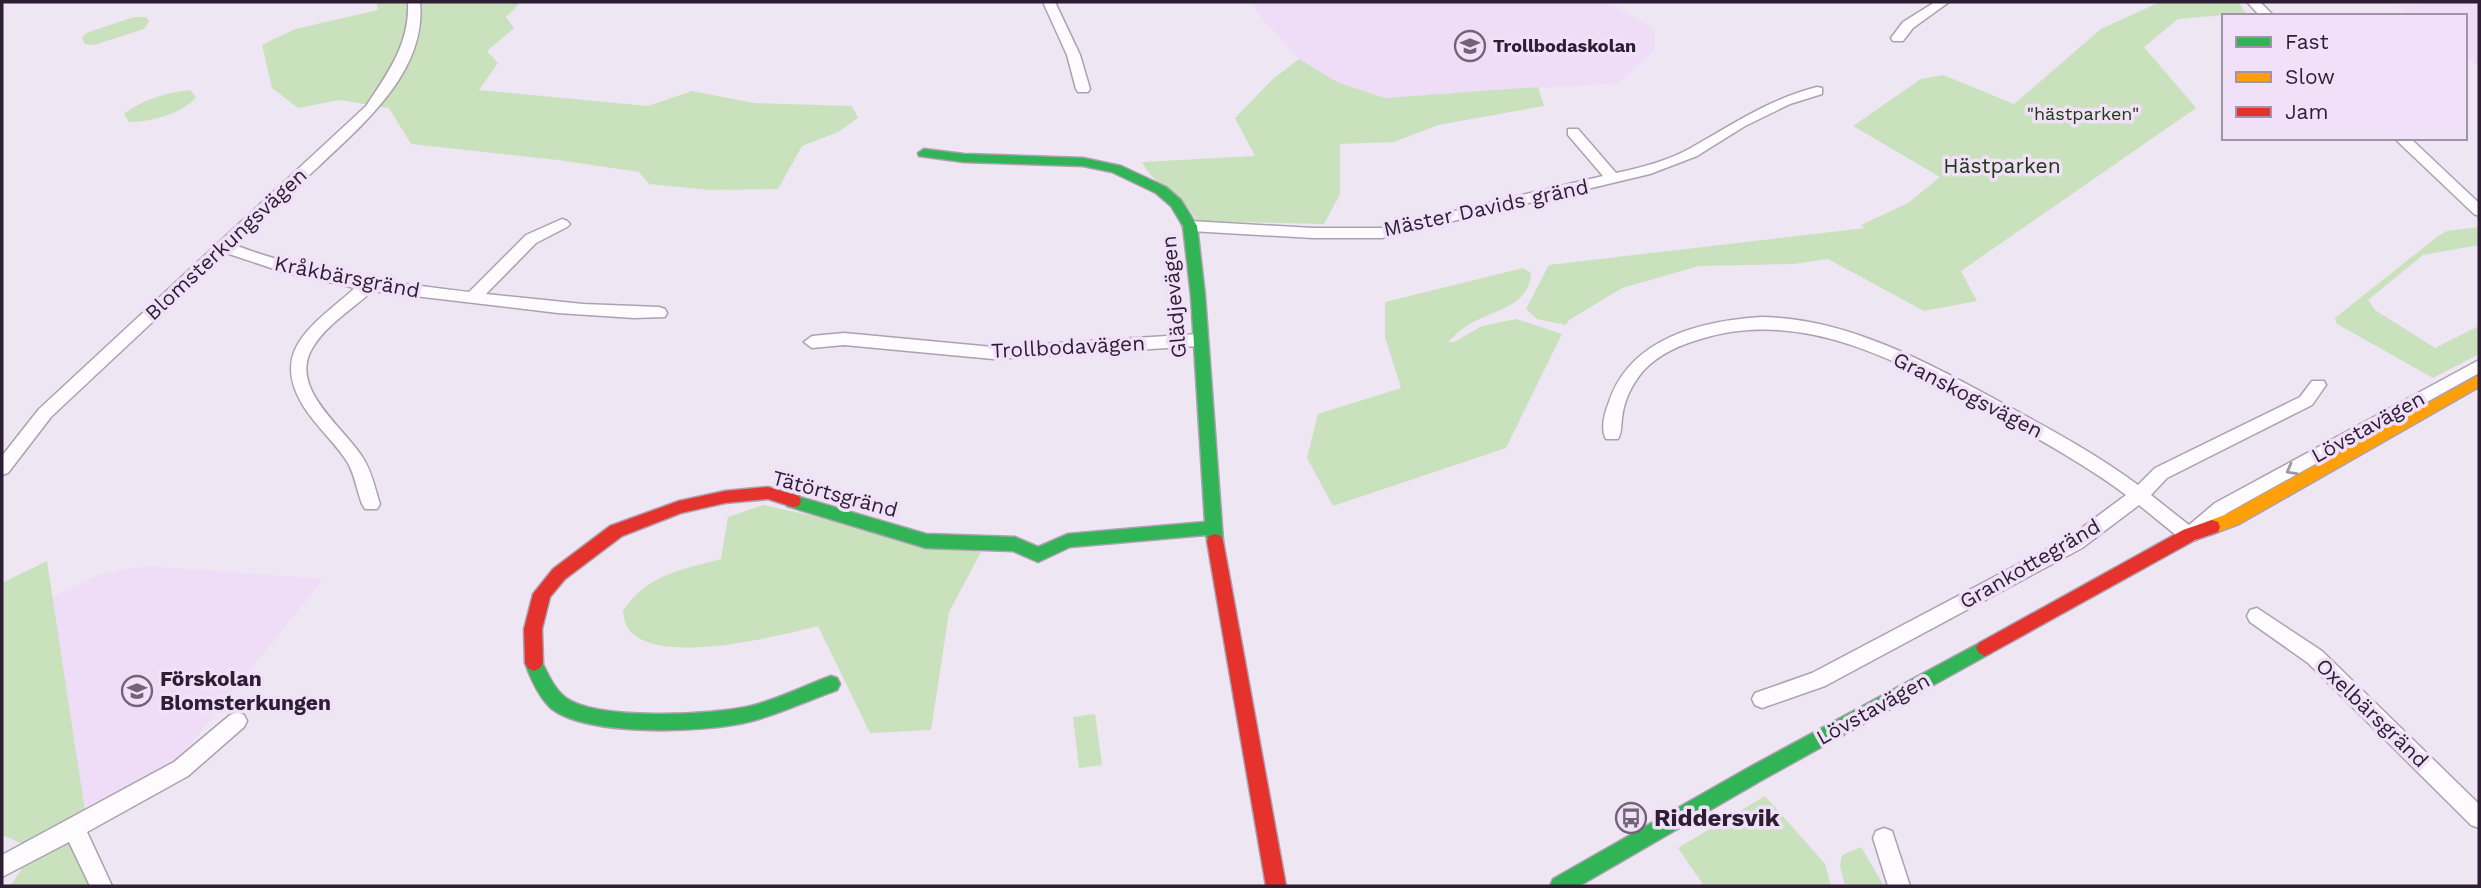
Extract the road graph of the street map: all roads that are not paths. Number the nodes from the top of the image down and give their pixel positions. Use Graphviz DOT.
graph roads {
  1 [pos="414,2"];
  2 [pos="1049,2"];
  3 [pos="1943,2"];
  4 [pos="2253,2"];
  5 [pos="2266,14"];
  6 [pos="1898,38"];
  7 [pos="1083,89"];
  8 [pos="1817,91"];
  9 [pos="1573,132"];
  10 [pos="2403,140"];
  11 [pos="924,153"];
  12 [pos="1614,180"];
  13 [pos="2479,211"];
  14 [pos="562,224"];
  15 [pos="1190,226"];
  16 [pos="224,246"];
  17 [pos="368,285"];
  18 [pos="473,298"];
  19 [pos="659,313"];
  20 [pos="1199,340"];
  21 [pos="812,342"];
  22 [pos="2479,366"];
  23 [pos="2479,380"];
  24 [pos="2318,385"];
  25 [pos="1612,434"];
  26 [pos="11,444"];
  27 [pos="2,468"];
  28 [pos="2139,495"];
  29 [pos="371,504"];
  30 [pos="1213,528"];
  31 [pos="2189,535"];
  32 [pos="2257,616"];
  33 [pos="831,684"];
  34 [pos="1762,699"];
  35 [pos="237,721"];
  36 [pos="2479,818"];
  37 [pos="74,829"];
  38 [pos="1884,838"];
  39 [pos="2,867"];
  40 [pos="102,886"];
  41 [pos="1276,886"];
  42 [pos="1560,886"];
  43 [pos="1899,886"];
  1 -- 16 [label="street, Blomsterkungsvägen"];
  2 -- 7 [label="street"];
  3 -- 6 [label="street"];
  4 -- 5 [label="street"];
  8 -- 12 [label="street, Mäster Davids gränd"];
  9 -- 12 [label="street, Mäster Davids gränd"];
  10 -- 13 [label="street"];
  11 -- 15 [label="street, Glädjevägen"];
  12 -- 15 [label="street, Mäster Davids gränd"];
  14 -- 18 [label="street"];
  15 -- 20 [label="street, Glädjevägen"];
  16 -- 17 [label="street, Kråkbärsgränd"];
  16 -- 26 [label="street, Blomsterkungsvägen"];
  17 -- 18 [label="street, Kråkbärsgränd"];
  17 -- 29 [label="street"];
  18 -- 19 [label="street, Kråkbärsgränd"];
  20 -- 21 [label="street, Trollbodavägen"];
  20 -- 30 [label="street, Glädjevägen"];
  22 -- 31 [label="street, Lövstavägen, one-way"];
  23 -- 31 [label="street, Lövstavägen"];
  24 -- 28 [label="street, Grankottegränd"];
  25 -- 28 [label="street, Granskogsvägen"];
  26 -- 27 [label="street, Blomsterkungsvägen"];
  28 -- 31 [label="street, Granskogsvägen"];
  28 -- 34 [label="street, Grankottegränd"];
  30 -- 33 [label="street, Tätörtsgränd"];
  30 -- 41 [label="street, Glädjevägen"];
  31 -- 42 [label="street, Lövstavägen"];
  32 -- 36 [label="street, Oxelbärsgränd"];
  35 -- 37 [label="street"];
  37 -- 39 [label="street"];
  37 -- 40 [label="street"];
  38 -- 43 [label="street"];
}
